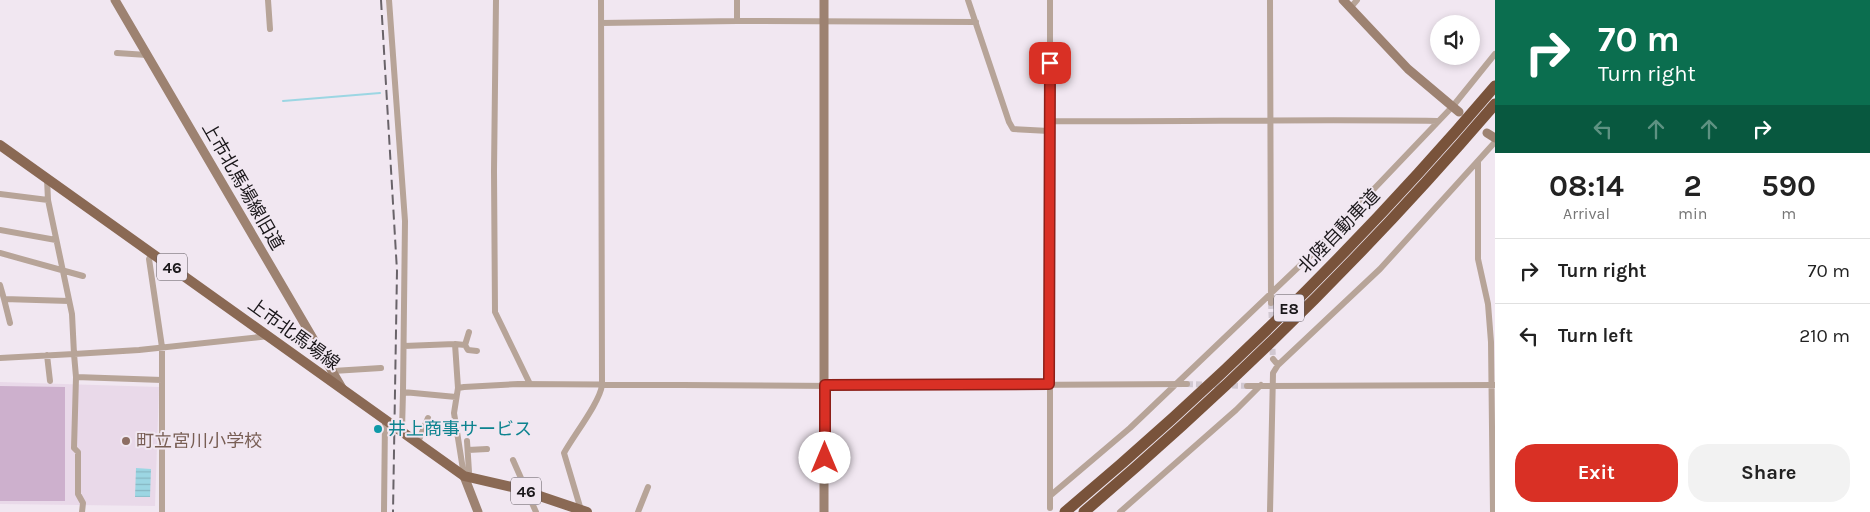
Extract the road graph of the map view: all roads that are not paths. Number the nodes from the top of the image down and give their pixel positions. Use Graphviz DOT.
graph roads {
  1 [pos="115,0"];
  2 [pos="268,0"];
  3 [pos="389,0"];
  4 [pos="496,0"];
  5 [pos="601,0"];
  6 [pos="737,0"];
  7 [pos="824,0"];
  8 [pos="968,0"];
  9 [pos="1050,0"];
  10 [pos="1270,0"];
  11 [pos="1344,0"];
  12 [pos="1358,0"];
  13 [pos="1351,7"];
  14 [pos="736,21"];
  15 [pos="824,22"];
  16 [pos="976,22"];
  17 [pos="601,23"];
  18 [pos="270,29"];
  19 [pos="117,53"];
  20 [pos="1495,54"];
  21 [pos="147,55"];
  22 [pos="1495,86"];
  23 [pos="1495,104"];
  24 [pos="1456,109"];
  25 [pos="1437,121"];
  26 [pos="1049,122"];
  27 [pos="1270,122"];
  28 [pos="1049,131"];
  29 [pos="1492,138"];
  30 [pos="0,145"];
  31 [pos="1478,162"];
  32 [pos="47,179"];
  33 [pos="0,194"];
  34 [pos="48,200"];
  35 [pos="0,230"];
  36 [pos="56,240"];
  37 [pos="152,252"];
  38 [pos="0,253"];
  39 [pos="63,272"];
  40 [pos="83,276"];
  41 [pos="0,285"];
  42 [pos="1270,295"];
  43 [pos="4,299"];
  44 [pos="69,301"];
  45 [pos="1271,303"];
  46 [pos="10,323"];
  47 [pos="469,332"];
  48 [pos="270,336"];
  49 [pos="455,344"];
  50 [pos="466,345"];
  51 [pos="404,346"];
  52 [pos="162,347"];
  53 [pos="476,351"];
  54 [pos="74,354"];
  55 [pos="47,355"];
  56 [pos="0,358"];
  57 [pos="1273,359"];
  58 [pos="1278,365"];
  59 [pos="382,368"];
  60 [pos="333,371"];
  61 [pos="76,377"];
  62 [pos="162,380"];
  63 [pos="50,381"];
  64 [pos="530,384"];
  65 [pos="1049,384"];
  66 [pos="1187,384"];
  67 [pos="1494,384"];
  68 [pos="602,385"];
  69 [pos="825,385"];
  70 [pos="1177,385"];
  71 [pos="1261,385"];
  72 [pos="1247,386"];
  73 [pos="1272,386"];
  74 [pos="458,388"];
  75 [pos="343,389"];
  76 [pos="403,392"];
  77 [pos="456,397"];
  78 [pos="385,418"];
  79 [pos="428,418"];
  80 [pos="402,430"];
  81 [pos="467,441"];
  82 [pos="418,442"];
  83 [pos="487,449"];
  84 [pos="468,450"];
  85 [pos="513,460"];
  86 [pos="464,476"];
  87 [pos="648,487"];
  88 [pos="526,491"];
  89 [pos="1051,495"];
  90 [pos="1050,508"];
  91 [pos="583,511"];
  92 [pos="82,512"];
  93 [pos="162,512"];
  94 [pos="384,512"];
  95 [pos="478,512"];
  96 [pos="536,512"];
  97 [pos="638,512"];
  98 [pos="824,512"];
  99 [pos="1065,512"];
  100 [pos="1084,512"];
  101 [pos="1120,512"];
  102 [pos="1270,512"];
  103 [pos="1493,512"];
  1 -- 21 [label="street, 上市北馬場線旧道"];
  2 -- 18 [label="street"];
  3 -- 51 [label="street"];
  4 -- 64 [label="street"];
  5 -- 17 [label="street"];
  6 -- 14 [label="street"];
  7 -- 15 [label="street"];
  8 -- 16 [label="street"];
  9 -- 26 [label="street"];
  10 -- 27 [label="street"];
  11 -- 13 [label="street"];
  12 -- 13 [label="street"];
  13 -- 24 [label="street"];
  14 -- 15 [label="street"];
  14 -- 17 [label="street"];
  15 -- 16 [label="street"];
  15 -- 69 [label="street"];
  16 -- 28 [label="street"];
  17 -- 68 [label="street"];
  19 -- 21 [label="street"];
  20 -- 24 [label="street"];
  21 -- 60 [label="street, 上市北馬場線旧道"];
  22 -- 99 [label="highway, 北陸自動車道 / E8"];
  23 -- 100 [label="highway, 北陸自動車道 / E8"];
  24 -- 25 [label="street"];
  25 -- 27 [label="street"];
  25 -- 42 [label="street"];
  26 -- 27 [label="street"];
  26 -- 28 [label="street"];
  27 -- 42 [label="street"];
  28 -- 65 [label="street"];
  29 -- 31 [label="street"];
  30 -- 32 [label="main road, 上市北馬場線 / 46"];
  31 -- 58 [label="street"];
  31 -- 67 [label="street"];
  32 -- 34 [label="street"];
  32 -- 37 [label="main road, 上市北馬場線 / 46"];
  33 -- 34 [label="street"];
  34 -- 36 [label="street"];
  35 -- 36 [label="street"];
  36 -- 39 [label="street"];
  37 -- 48 [label="main road, 上市北馬場線 / 46"];
  37 -- 52 [label="street"];
  38 -- 39 [label="street"];
  39 -- 40 [label="street"];
  39 -- 44 [label="street"];
  41 -- 43 [label="street"];
  42 -- 45 [label="street"];
  42 -- 70 [label="street"];
  43 -- 44 [label="street"];
  43 -- 46 [label="street"];
  44 -- 54 [label="street"];
  47 -- 50 [label="street"];
  48 -- 52 [label="street"];
  48 -- 75 [label="main road, 上市北馬場線 / 46"];
  49 -- 50 [label="street"];
  49 -- 51 [label="street"];
  49 -- 74 [label="street"];
  50 -- 53 [label="street"];
  51 -- 76 [label="street"];
  52 -- 54 [label="street"];
  52 -- 62 [label="street"];
  54 -- 55 [label="street"];
  54 -- 61 [label="street"];
  55 -- 56 [label="street"];
  55 -- 63 [label="street"];
  57 -- 58 [label="street"];
  58 -- 73 [label="street"];
  59 -- 60 [label="street"];
  60 -- 75 [label="street, 上市北馬場線旧道"];
  61 -- 62 [label="street"];
  61 -- 92 [label="street"];
  62 -- 93 [label="street"];
  64 -- 68 [label="street"];
  64 -- 74 [label="street"];
  65 -- 69 [label="street"];
  65 -- 70 [label="street"];
  65 -- 89 [label="street"];
  66 -- 70 [label="street"];
  67 -- 73 [label="street"];
  67 -- 103 [label="street"];
  68 -- 69 [label="street"];
  68 -- 91 [label="street"];
  69 -- 98 [label="street"];
  70 -- 89 [label="street"];
  71 -- 72 [label="street"];
  71 -- 73 [label="street"];
  71 -- 101 [label="street"];
  73 -- 102 [label="street"];
  74 -- 77 [label="street"];
  75 -- 78 [label="main road, 上市北馬場線 / 46"];
  76 -- 77 [label="street"];
  76 -- 80 [label="street"];
  77 -- 86 [label="street"];
  78 -- 80 [label="main road, 上市北馬場線 / 46"];
  78 -- 94 [label="street"];
  79 -- 82 [label="street"];
  80 -- 82 [label="main road, 上市北馬場線 / 46"];
  81 -- 84 [label="street"];
  82 -- 86 [label="main road, 上市北馬場線 / 46"];
  83 -- 84 [label="street"];
  84 -- 86 [label="street"];
  85 -- 88 [label="street"];
  86 -- 88 [label="main road, 上市北馬場線 / 46"];
  86 -- 95 [label="street"];
  87 -- 97 [label="street"];
  88 -- 91 [label="main road, 上市北馬場線 / 46"];
  88 -- 96 [label="street"];
  89 -- 90 [label="street"];
}
